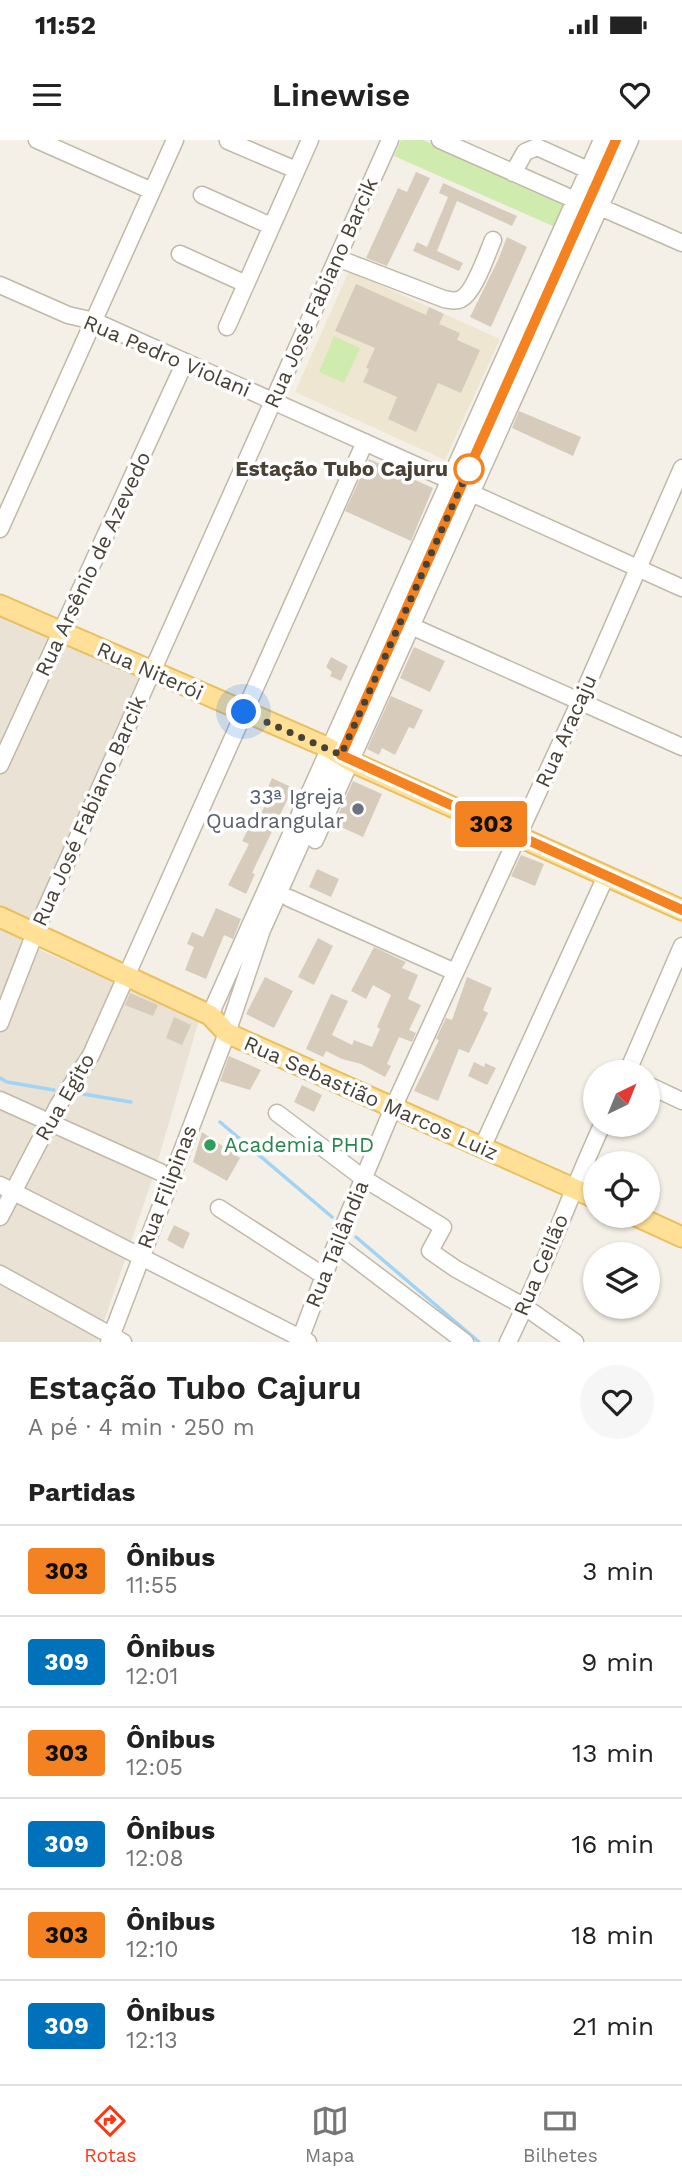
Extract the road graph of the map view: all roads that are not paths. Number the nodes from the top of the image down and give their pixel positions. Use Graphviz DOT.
graph roads {
  1 [pos="37,140"];
  2 [pos="175,140"];
  3 [pos="310,140"];
  4 [pos="390,140"];
  5 [pos="440,140"];
  6 [pos="601,140"];
  7 [pos="616,140"];
  8 [pos="630,140"];
  9 [pos="228,141"];
  10 [pos="296,170"];
  11 [pos="588,170"];
  12 [pos="513,173"];
  13 [pos="152,191"];
  14 [pos="202,195"];
  15 [pos="587,203"];
  16 [pos="271,226"];
  17 [pos="493,240"];
  18 [pos="682,243"];
  19 [pos="180,254"];
  20 [pos="337,258"];
  21 [pos="246,284"];
  22 [pos="0,285"];
  23 [pos="94,321"];
  24 [pos="227,327"];
  25 [pos="185,362"];
  26 [pos="273,401"];
  27 [pos="365,442"];
  28 [pos="682,468"];
  29 [pos="449,480"];
  30 [pos="471,493"];
  31 [pos="0,529"];
  32 [pos="639,568"];
  33 [pos="682,588"];
  34 [pos="0,605"];
  35 [pos="411,626"];
  36 [pos="61,632"];
  37 [pos="152,672"];
  38 [pos="580,701"];
  39 [pos="244,712"];
  40 [pos="682,747"];
  41 [pos="340,755"];
  42 [pos="0,765"];
  43 [pos="518,837"];
  44 [pos="606,876"];
  45 [pos="289,898"];
  46 [pos="682,910"];
  47 [pos="0,917"];
  48 [pos="262,930"];
  49 [pos="35,933"];
  50 [pos="682,946"];
  51 [pos="455,972"];
  52 [pos="126,976"];
  53 [pos="210,1015"];
  54 [pos="0,1023"];
  55 [pos="228,1033"];
  56 [pos="633,1060"];
  57 [pos="660,1091"];
  58 [pos="0,1100"];
  59 [pos="682,1101"];
  60 [pos="393,1108"];
  61 [pos="277,1113"];
  62 [pos="49,1123"];
  63 [pos="597,1138"];
  64 [pos="482,1148"];
  65 [pos="160,1172"];
  66 [pos="363,1178"];
  67 [pos="7,1188"];
  68 [pos="573,1188"];
  69 [pos="583,1193"];
  70 [pos="219,1208"];
  71 [pos="0,1217"];
  72 [pos="660,1227"];
  73 [pos="682,1237"];
  74 [pos="336,1244"];
  75 [pos="140,1256"];
  76 [pos="0,1274"];
  77 [pos="324,1276"];
  78 [pos="525,1307"];
  79 [pos="114,1340"];
  80 [pos="302,1341"];
  81 [pos="465,1342"];
  82 [pos="508,1342"];
  83 [pos="576,1342"];
  1 -- 13 [label="street"];
  2 -- 13 [label="street"];
  3 -- 10 [label="street"];
  4 -- 20 [label="street, Rua José Fabiano Barcik"];
  5 -- 12 [label="street"];
  6 -- 11 [label="street"];
  7 -- 15 [label="street"];
  8 -- 15 [label="street"];
  9 -- 10 [label="street"];
  10 -- 16 [label="street"];
  11 -- 12 [label="street"];
  11 -- 15 [label="street"];
  12 -- 15 [label="street"];
  13 -- 23 [label="street"];
  14 -- 16 [label="street"];
  15 -- 18 [label="street"];
  15 -- 29 [label="street"];
  15 -- 30 [label="street"];
  15 -- 41 [label="street"];
  16 -- 21 [label="street"];
  17 -- 20 [label="street"];
  19 -- 21 [label="street"];
  20 -- 26 [label="street, Rua José Fabiano Barcik"];
  21 -- 24 [label="street"];
  22 -- 23 [label="street, Rua Pedro Violani"];
  23 -- 25 [label="street, Rua Pedro Violani"];
  23 -- 31 [label="street"];
  25 -- 26 [label="street, Rua Pedro Violani"];
  25 -- 36 [label="street, Rua Arsênio de Azevedo"];
  26 -- 27 [label="street, Rua Pedro Violani"];
  26 -- 37 [label="street, Rua José Fabiano Barcik"];
  27 -- 29 [label="street, Rua Pedro Violani"];
  27 -- 39 [label="street, Rua Egito"];
  28 -- 32 [label="street, Rua Aracaju"];
  29 -- 41 [label="street"];
  30 -- 32 [label="street"];
  30 -- 35 [label="street"];
  32 -- 33 [label="street"];
  32 -- 38 [label="street, Rua Aracaju"];
  34 -- 36 [label="main road, Rua Niterói"];
  35 -- 38 [label="street"];
  35 -- 41 [label="street"];
  36 -- 37 [label="main road, Rua Niterói"];
  36 -- 42 [label="street, Rua Arsênio de Azevedo"];
  37 -- 39 [label="main road, Rua Niterói"];
  37 -- 49 [label="street, Rua José Fabiano Barcik"];
  38 -- 40 [label="street"];
  38 -- 43 [label="street, Rua Aracaju"];
  39 -- 41 [label="main road, Rua Niterói"];
  39 -- 52 [label="street, Rua Egito"];
  41 -- 43 [label="main road, Rua Niterói"];
  41 -- 45 [label="street"];
  41 -- 48 [label="street"];
  41 -- 53 [label="street"];
  43 -- 44 [label="main road, Rua Niterói"];
  43 -- 51 [label="street, Rua Aracaju"];
  44 -- 46 [label="main road, Rua Niterói"];
  44 -- 64 [label="street"];
  45 -- 51 [label="street"];
  45 -- 55 [label="street"];
  47 -- 49 [label="main road, Rua Sebastião Marcos Luiz"];
  48 -- 53 [label="street"];
  48 -- 55 [label="street"];
  49 -- 52 [label="main road, Rua Sebastião Marcos Luiz"];
  49 -- 54 [label="street, Rua José Fabiano Barcik"];
  50 -- 56 [label="street"];
  51 -- 60 [label="street, Rua Aracaju"];
  52 -- 53 [label="main road, Rua Sebastião Marcos Luiz"];
  52 -- 62 [label="street, Rua Egito"];
  53 -- 55 [label="main road, Rua Sebastião Marcos Luiz"];
  55 -- 60 [label="main road, Rua Sebastião Marcos Luiz"];
  55 -- 75 [label="street, Rua Filipinas"];
  57 -- 59 [label="street"];
  58 -- 62 [label="street"];
  60 -- 64 [label="main road, Rua Sebastião Marcos Luiz"];
  60 -- 66 [label="street, Rua Tailândia"];
  61 -- 66 [label="street"];
  62 -- 65 [label="street"];
  62 -- 67 [label="street, Rua Egito"];
  63 -- 68 [label="street, Rua Ceilão"];
  64 -- 68 [label="main road, Rua Sebastião Marcos Luiz"];
  66 -- 74 [label="street, Rua Tailândia"];
  66 -- 78 [label="street"];
  67 -- 71 [label="street, Rua Egito"];
  67 -- 75 [label="street"];
  68 -- 69 [label="main road, Rua Sebastião Marcos Luiz"];
  68 -- 78 [label="street, Rua Ceilão"];
  70 -- 77 [label="street"];
  72 -- 73 [label="main road"];
  74 -- 77 [label="street, Rua Tailândia"];
  74 -- 81 [label="street"];
  75 -- 79 [label="street, Rua Filipinas"];
  75 -- 80 [label="street"];
  76 -- 79 [label="street"];
  77 -- 80 [label="street, Rua Tailândia"];
  78 -- 82 [label="street, Rua Ceilão"];
  78 -- 83 [label="street"];
}
